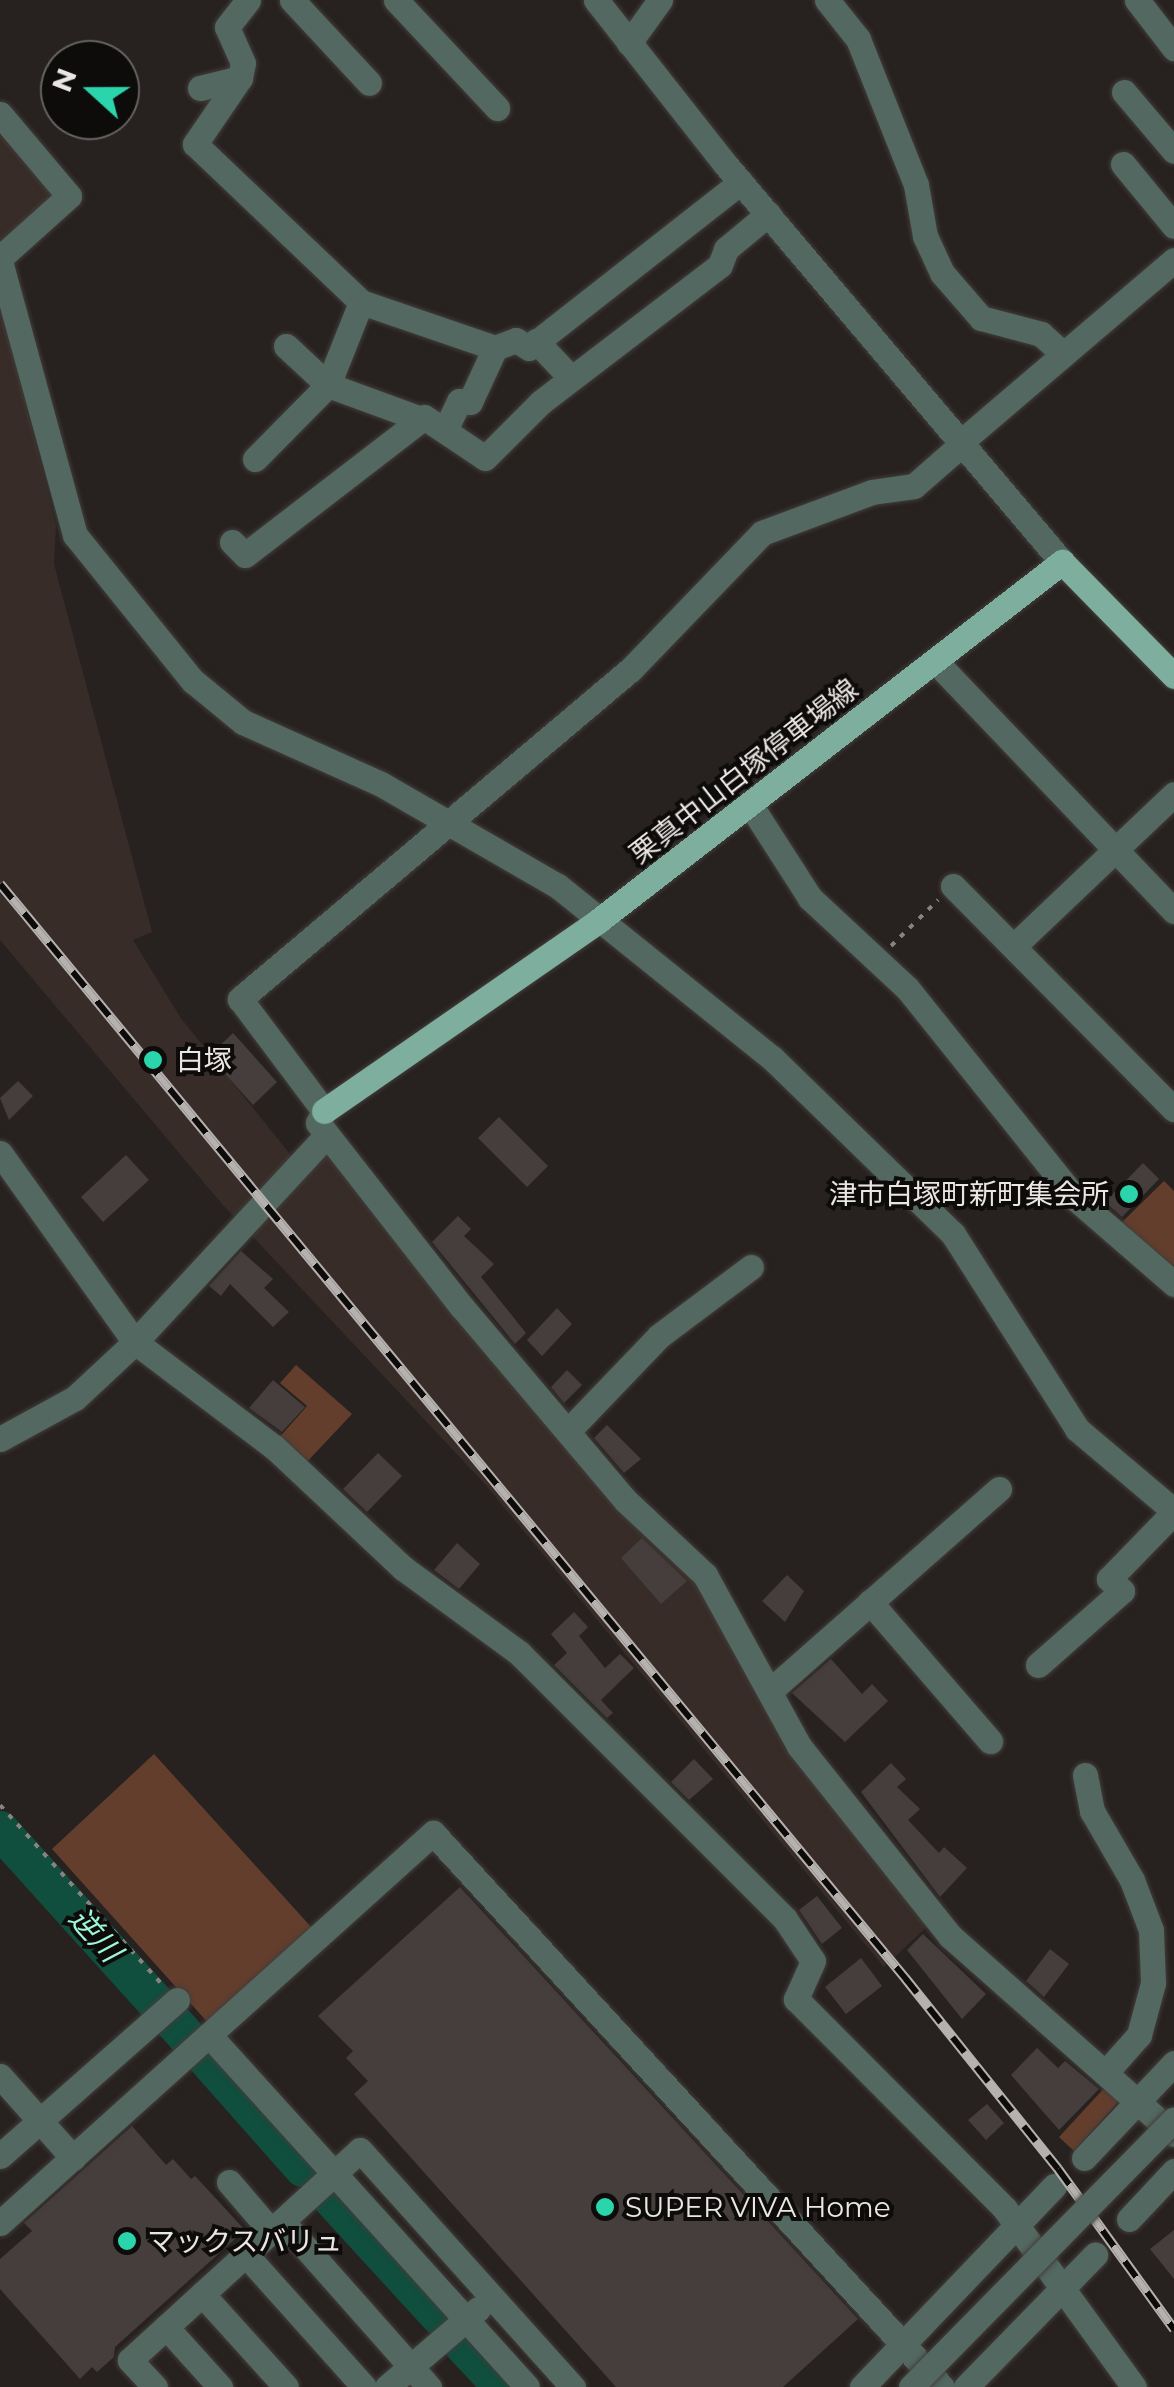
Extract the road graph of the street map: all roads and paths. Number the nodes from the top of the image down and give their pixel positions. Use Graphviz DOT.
graph roads {
  1 [pos="248,0"];
  2 [pos="292,0"];
  3 [pos="396,0"];
  4 [pos="596,0"];
  5 [pos="660,0"];
  6 [pos="826,0"];
  7 [pos="1137,0"];
  8 [pos="629,43"];
  9 [pos="1174,48"];
  10 [pos="240,78"];
  11 [pos="369,84"];
  12 [pos="200,88"];
  13 [pos="1124,92"];
  14 [pos="497,108"];
  15 [pos="0,114"];
  16 [pos="1174,152"];
  17 [pos="1123,164"];
  18 [pos="741,182"];
  19 [pos="768,214"];
  20 [pos="1174,226"];
  21 [pos="0,259"];
  22 [pos="1174,260"];
  23 [pos="361,302"];
  24 [pos="536,342"];
  25 [pos="286,346"];
  26 [pos="495,348"];
  27 [pos="1063,354"];
  28 [pos="571,378"];
  29 [pos="328,385"];
  30 [pos="434,424"];
  31 [pos="962,443"];
  32 [pos="255,459"];
  33 [pos="232,542"];
  34 [pos="1062,562"];
  35 [pos="935,661"];
  36 [pos="1174,676"];
  37 [pos="1174,794"];
  38 [pos="751,806"];
  39 [pos="448,824"];
  40 [pos="1116,850"];
  41 [pos="953,886"];
  42 [pos="1174,911"];
  43 [pos="598,921"];
  44 [pos="1015,946"];
  45 [pos="876,960"];
  46 [pos="1174,1109"];
  47 [pos="326,1123"];
  48 [pos="0,1153"];
  49 [pos="752,1266"];
  50 [pos="1174,1284"];
  51 [pos="135,1342"];
  52 [pos="569,1430"];
  53 [pos="0,1439"];
  54 [pos="999,1489"];
  55 [pos="1174,1511"];
  56 [pos="870,1602"];
  57 [pos="1038,1664"];
  58 [pos="771,1690"];
  59 [pos="990,1741"];
  60 [pos="1085,1774"];
  61 [pos="0,1805"];
  62 [pos="176,2001"];
  63 [pos="209,2036"];
  64 [pos="1174,2063"];
  65 [pos="1107,2071"];
  66 [pos="0,2076"];
  67 [pos="1139,2098"];
  68 [pos="1174,2119"];
  69 [pos="39,2120"];
  70 [pos="1174,2134"];
  71 [pos="0,2156"];
  72 [pos="73,2158"];
  73 [pos="1084,2158"];
  74 [pos="1174,2172"];
  75 [pos="230,2182"];
  76 [pos="321,2185"];
  77 [pos="1054,2186"];
  78 [pos="1129,2219"];
  79 [pos="0,2223"];
  80 [pos="1015,2225"];
  81 [pos="276,2226"];
  82 [pos="246,2254"];
  83 [pos="1095,2255"];
  84 [pos="1060,2292"];
  85 [pos="202,2294"];
  86 [pos="492,2298"];
  87 [pos="460,2325"];
  88 [pos="166,2327"];
  89 [pos="901,2346"];
  90 [pos="411,2366"];
  91 [pos="155,2387"];
  92 [pos="220,2387"];
  93 [pos="286,2387"];
  94 [pos="364,2387"];
  95 [pos="387,2387"];
  96 [pos="429,2387"];
  97 [pos="527,2387"];
  98 [pos="573,2387"];
  99 [pos="862,2387"];
  100 [pos="911,2387"];
  101 [pos="942,2387"];
  102 [pos="966,2387"];
  103 [pos="1134,2387"];
  1 -- 10 [label="street"];
  2 -- 11 [label="street"];
  3 -- 14 [label="street"];
  4 -- 8 [label="street"];
  5 -- 8 [label="street"];
  6 -- 27 [label="street"];
  7 -- 9 [label="street"];
  8 -- 18 [label="street"];
  10 -- 12 [label="street"];
  10 -- 23 [label="street"];
  13 -- 16 [label="street"];
  15 -- 21 [label="street"];
  17 -- 20 [label="street"];
  18 -- 19 [label="street"];
  18 -- 24 [label="street"];
  19 -- 28 [label="street"];
  19 -- 31 [label="street"];
  21 -- 39 [label="street"];
  22 -- 27 [label="street"];
  23 -- 26 [label="street"];
  23 -- 29 [label="street"];
  24 -- 26 [label="street"];
  24 -- 28 [label="street"];
  25 -- 29 [label="street"];
  26 -- 30 [label="street"];
  27 -- 31 [label="street"];
  28 -- 30 [label="street"];
  29 -- 30 [label="street"];
  29 -- 32 [label="street"];
  30 -- 33 [label="street"];
  31 -- 34 [label="street"];
  31 -- 39 [label="street"];
  34 -- 35 [label="main road, 栗真中山白塚停車場線"];
  34 -- 36 [label="main road"];
  35 -- 38 [label="main road, 栗真中山白塚停車場線"];
  35 -- 40 [label="street"];
  37 -- 40 [label="street"];
  38 -- 43 [label="main road, 栗真中山白塚停車場線"];
  38 -- 45 [label="street"];
  39 -- 43 [label="street"];
  39 -- 47 [label="street"];
  40 -- 42 [label="street"];
  40 -- 44 [label="street"];
  41 -- 44 [label="street"];
  41 -- 45 [label="path"];
  43 -- 47 [label="main road, 栗真中山白塚停車場線"];
  43 -- 55 [label="street"];
  44 -- 46 [label="street"];
  45 -- 50 [label="street"];
  47 -- 51 [label="street"];
  47 -- 52 [label="street"];
  48 -- 51 [label="street"];
  49 -- 52 [label="street"];
  51 -- 53 [label="street"];
  51 -- 80 [label="street"];
  52 -- 58 [label="street"];
  54 -- 56 [label="street"];
  55 -- 57 [label="street"];
  56 -- 58 [label="street"];
  56 -- 59 [label="street"];
  58 -- 65 [label="street"];
  60 -- 65 [label="street"];
  61 -- 62 [label="path"];
  62 -- 69 [label="street"];
  63 -- 72 [label="street"];
  63 -- 76 [label="street"];
  63 -- 89 [label="street"];
  64 -- 67 [label="street"];
  65 -- 67 [label="street"];
  66 -- 69 [label="street"];
  67 -- 70 [label="street"];
  67 -- 73 [label="street"];
  68 -- 100 [label="street, bridge"];
  69 -- 71 [label="street"];
  69 -- 72 [label="street"];
  72 -- 79 [label="street"];
  74 -- 78 [label="street"];
  75 -- 81 [label="street"];
  76 -- 81 [label="street"];
  76 -- 86 [label="street"];
  76 -- 87 [label="street"];
  77 -- 80 [label="street"];
  80 -- 84 [label="street"];
  80 -- 89 [label="street"];
  81 -- 82 [label="street"];
  81 -- 90 [label="street"];
  82 -- 85 [label="street"];
  82 -- 94 [label="street"];
  83 -- 84 [label="street"];
  84 -- 102 [label="street"];
  84 -- 103 [label="street"];
  85 -- 88 [label="street"];
  85 -- 93 [label="street"];
  86 -- 87 [label="street"];
  86 -- 98 [label="street"];
  87 -- 90 [label="street"];
  87 -- 97 [label="street"];
  88 -- 91 [label="street"];
  88 -- 92 [label="street"];
  89 -- 99 [label="street"];
  89 -- 101 [label="street"];
  90 -- 95 [label="street"];
  90 -- 96 [label="street"];
}
